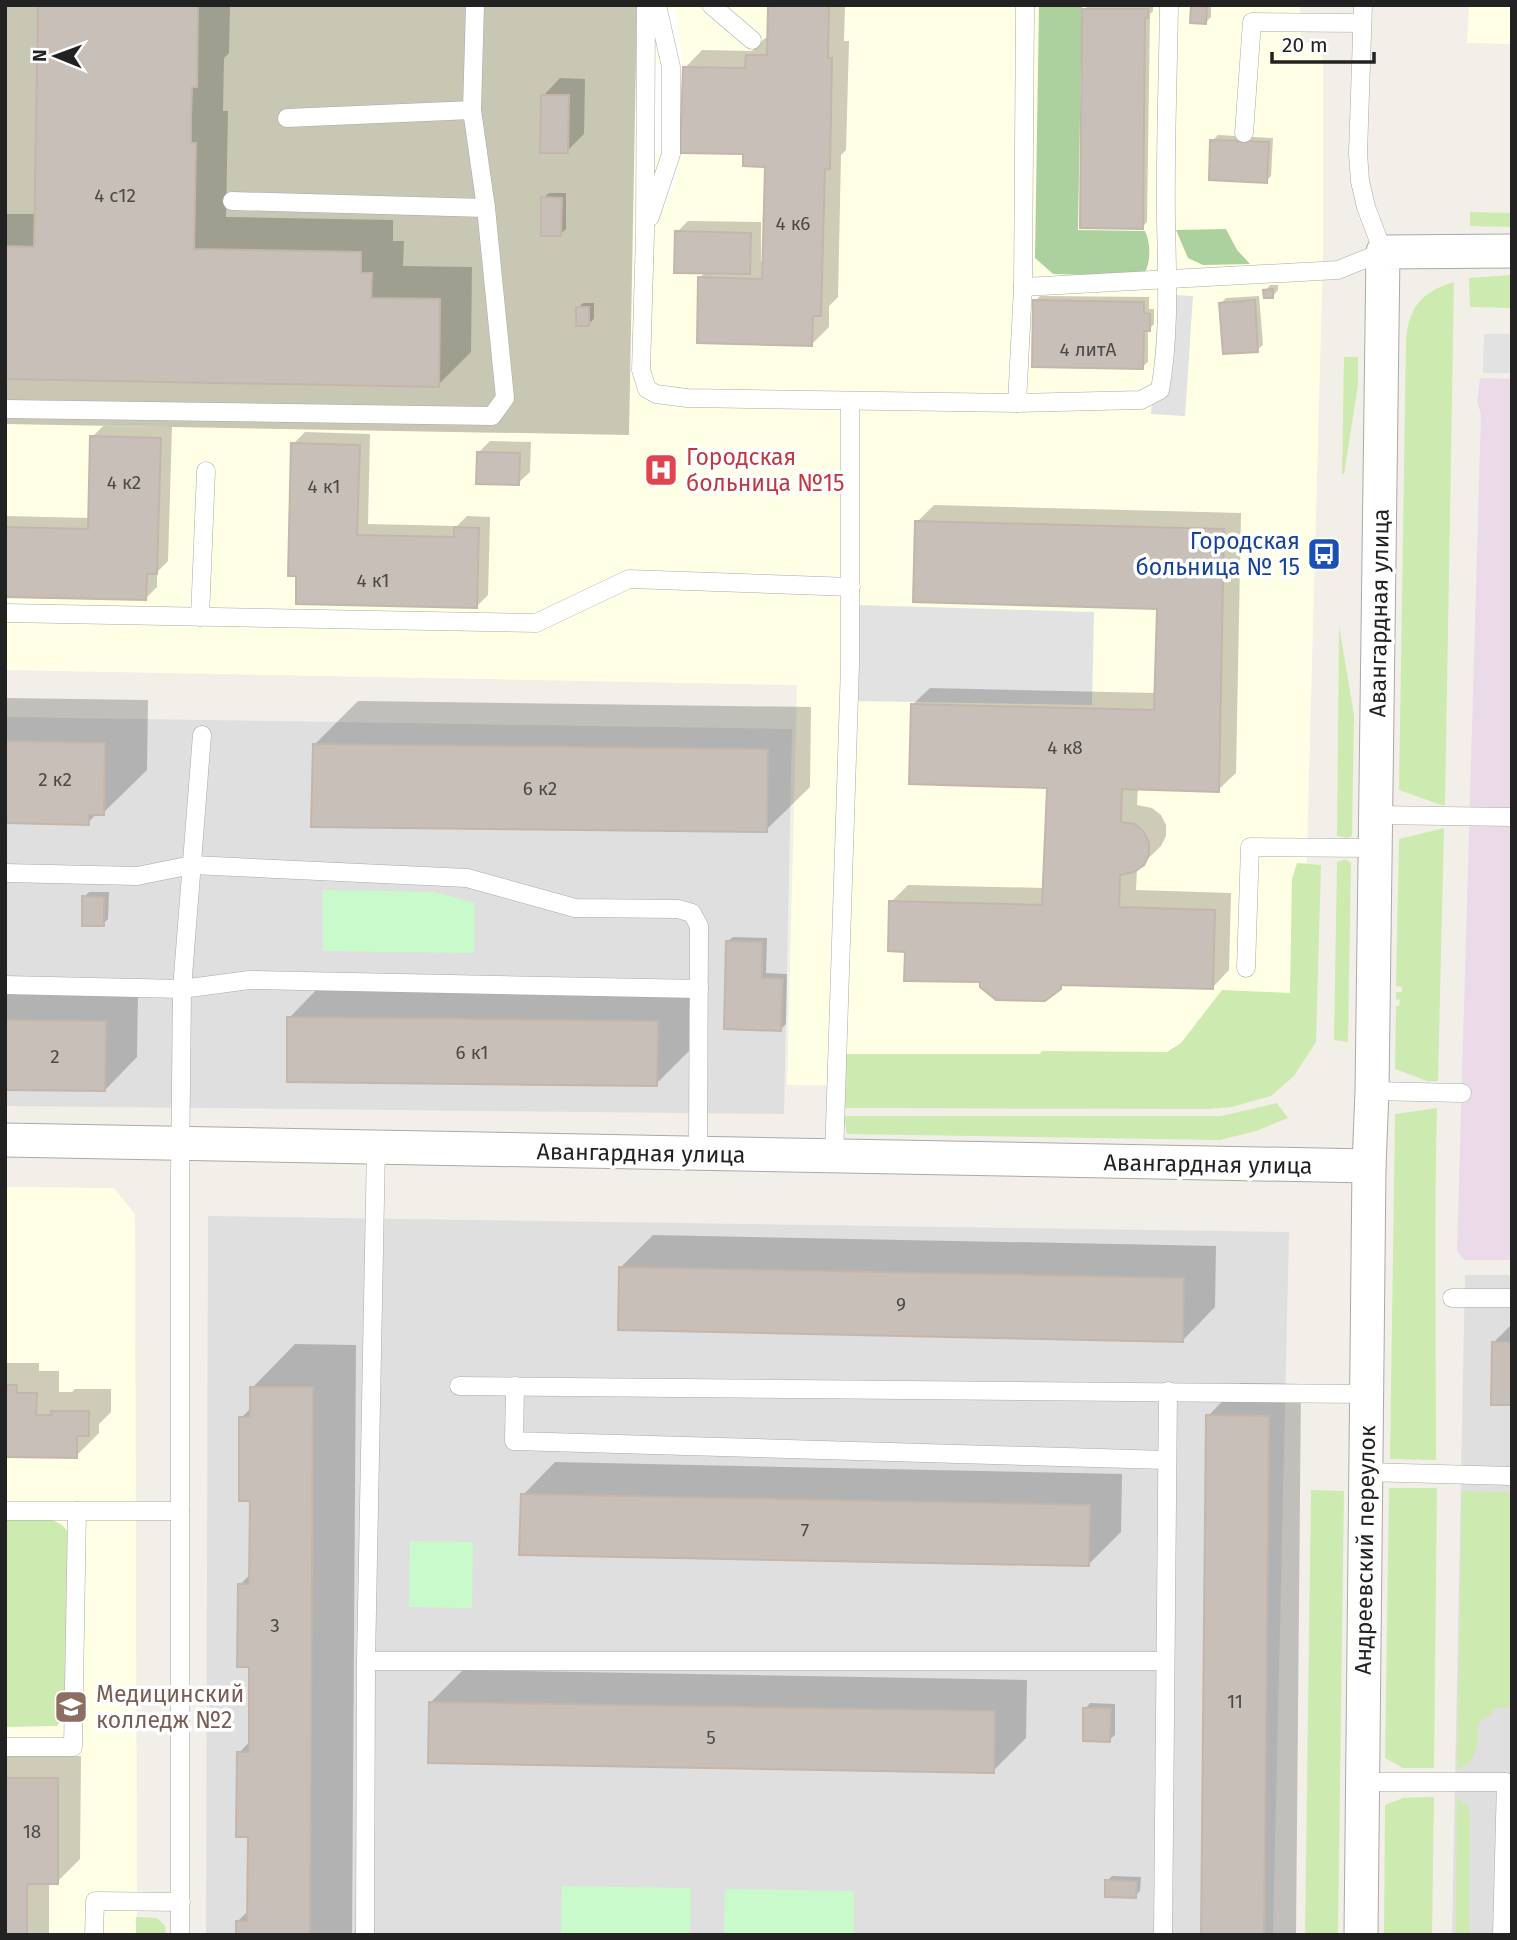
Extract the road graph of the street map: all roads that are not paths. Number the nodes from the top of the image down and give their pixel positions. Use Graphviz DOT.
graph roads {
  1 [pos="475,5"];
  2 [pos="646,5"];
  3 [pos="657,5"];
  4 [pos="711,5"];
  5 [pos="1026,5"];
  6 [pos="1169,5"];
  7 [pos="1363,14"];
  8 [pos="752,40"];
  9 [pos="472,110"];
  10 [pos="287,118"];
  11 [pos="1244,133"];
  12 [pos="232,201"];
  13 [pos="486,208"];
  14 [pos="645,233"];
  15 [pos="1512,251"];
  16 [pos="1383,252"];
  17 [pos="1168,281"];
  18 [pos="1023,287"];
  19 [pos="850,402"];
  20 [pos="1017,403"];
  21 [pos="5,409"];
  22 [pos="206,471"];
  23 [pos="851,587"];
  24 [pos="5,613"];
  25 [pos="200,617"];
  26 [pos="202,735"];
  27 [pos="1376,815"];
  28 [pos="1512,817"];
  29 [pos="1376,848"];
  30 [pos="192,864"];
  31 [pos="5,873"];
  32 [pos="1246,968"];
  33 [pos="5,985"];
  34 [pos="182,989"];
  35 [pos="699,989"];
  36 [pos="1372,1091"];
  37 [pos="1462,1093"];
  38 [pos="5,1140"];
  39 [pos="181,1143"];
  40 [pos="376,1148"];
  41 [pos="698,1154"];
  42 [pos="834,1157"];
  43 [pos="1369,1166"];
  44 [pos="1512,1297"];
  45 [pos="1452,1298"];
  46 [pos="458,1386"];
  47 [pos="515,1387"];
  48 [pos="1168,1391"];
  49 [pos="1367,1394"];
  50 [pos="1166,1460"];
  51 [pos="1365,1472"];
  52 [pos="1512,1476"];
  53 [pos="5,1511"];
  54 [pos="77,1511"];
  55 [pos="180,1511"];
  56 [pos="366,1661"];
  57 [pos="1165,1661"];
  58 [pos="5,1747"];
  59 [pos="1363,1782"];
  60 [pos="180,1902"];
  61 [pos="94,1935"];
  62 [pos="180,1935"];
  63 [pos="365,1935"];
  64 [pos="1163,1935"];
  65 [pos="1361,1935"];
  66 [pos="1502,1935"];
  1 -- 9 [label="lane"];
  2 -- 14 [label="lane"];
  3 -- 14 [label="lane"];
  4 -- 8 [label="lane"];
  5 -- 18 [label="lane"];
  6 -- 17 [label="lane"];
  7 -- 11 [label="lane"];
  7 -- 16 [label="lane"];
  9 -- 10 [label="lane"];
  9 -- 13 [label="lane"];
  12 -- 13 [label="lane"];
  13 -- 21 [label="lane"];
  14 -- 19 [label="lane"];
  15 -- 16 [label="street"];
  16 -- 17 [label="lane"];
  16 -- 27 [label="street, Авангардная улица"];
  17 -- 18 [label="lane"];
  17 -- 20 [label="lane"];
  18 -- 20 [label="lane"];
  19 -- 20 [label="lane"];
  19 -- 23 [label="lane"];
  22 -- 25 [label="lane"];
  23 -- 25 [label="lane"];
  23 -- 42 [label="lane"];
  24 -- 25 [label="lane"];
  26 -- 30 [label="lane"];
  27 -- 28 [label="lane"];
  27 -- 29 [label="street, Авангардная улица"];
  29 -- 32 [label="lane"];
  29 -- 36 [label="street, Авангардная улица"];
  30 -- 31 [label="lane"];
  30 -- 34 [label="lane"];
  30 -- 35 [label="lane"];
  33 -- 34 [label="lane"];
  34 -- 35 [label="lane"];
  34 -- 39 [label="lane"];
  35 -- 41 [label="lane"];
  36 -- 37 [label="lane"];
  36 -- 43 [label="street, Авангардная улица"];
  38 -- 39 [label="street, Авангардная улица"];
  39 -- 40 [label="street, Авангардная улица"];
  39 -- 55 [label="lane"];
  40 -- 41 [label="street, Авангардная улица"];
  40 -- 56 [label="lane"];
  41 -- 42 [label="street, Авангардная улица"];
  42 -- 43 [label="street, Авангардная улица"];
  43 -- 49 [label="street, Андреевский переулок"];
  44 -- 45 [label="lane"];
  46 -- 47 [label="lane"];
  47 -- 48 [label="lane"];
  47 -- 50 [label="lane"];
  48 -- 49 [label="lane"];
  48 -- 50 [label="lane"];
  49 -- 51 [label="street, Андреевский переулок"];
  50 -- 57 [label="lane"];
  51 -- 52 [label="lane"];
  51 -- 59 [label="street, Андреевский переулок"];
  53 -- 54 [label="lane"];
  54 -- 55 [label="lane"];
  54 -- 58 [label="lane"];
  55 -- 60 [label="lane"];
  56 -- 57 [label="lane"];
  56 -- 63 [label="lane"];
  57 -- 64 [label="lane"];
  59 -- 65 [label="street, Андреевский переулок"];
  59 -- 66 [label="lane"];
  60 -- 61 [label="lane"];
  60 -- 62 [label="lane"];
}
